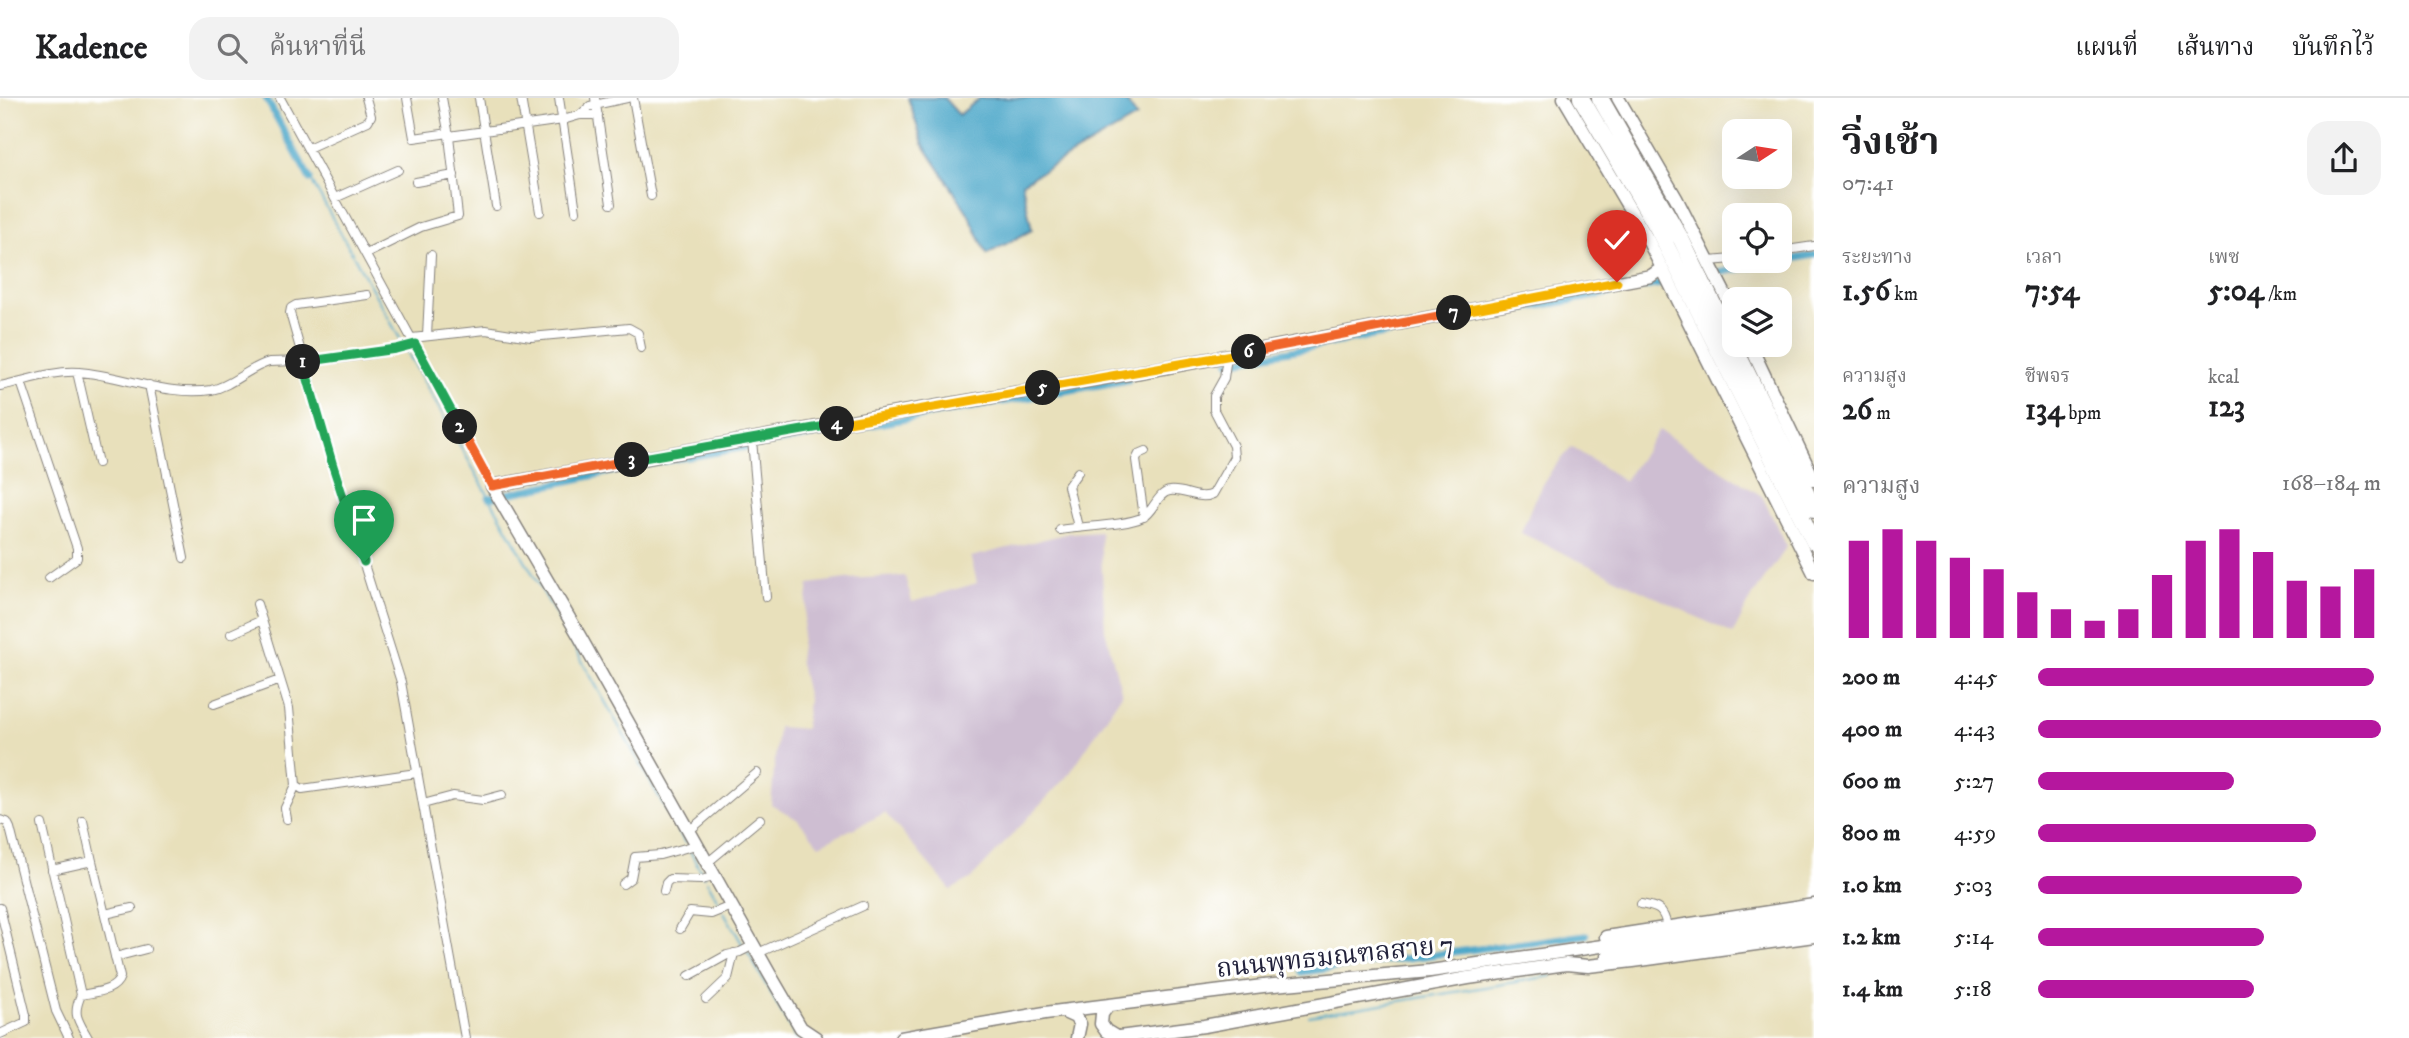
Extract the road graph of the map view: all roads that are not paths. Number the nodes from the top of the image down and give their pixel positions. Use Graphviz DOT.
graph roads {
  1 [pos="280,98"];
  2 [pos="366,98"];
  3 [pos="407,98"];
  4 [pos="442,98"];
  5 [pos="479,98"];
  6 [pos="521,98"];
  7 [pos="559,98"];
  8 [pos="627,98"];
  9 [pos="633,98"];
  10 [pos="1564,98"];
  11 [pos="1581,98"];
  12 [pos="1600,98"];
  13 [pos="1608,98"];
  14 [pos="1618,98"];
  15 [pos="596,101"];
  16 [pos="580,115"];
  17 [pos="598,115"];
  18 [pos="563,120"];
  19 [pos="526,125"];
  20 [pos="484,132"];
  21 [pos="449,135"];
  22 [pos="308,148"];
  23 [pos="1633,153"];
  24 [pos="398,170"];
  25 [pos="454,175"];
  26 [pos="416,181"];
  27 [pos="651,196"];
  28 [pos="335,198"];
  29 [pos="611,204"];
  30 [pos="496,206"];
  31 [pos="576,211"];
  32 [pos="540,212"];
  33 [pos="1814,246"];
  34 [pos="1792,249"];
  35 [pos="366,254"];
  36 [pos="431,255"];
  37 [pos="1722,263"];
  38 [pos="1690,274"];
  39 [pos="367,295"];
  40 [pos="1722,302"];
  41 [pos="427,336"];
  42 [pos="412,343"];
  43 [pos="641,348"];
  44 [pos="1756,357"];
  45 [pos="1226,360"];
  46 [pos="303,362"];
  47 [pos="77,372"];
  48 [pos="21,382"];
  49 [pos="149,385"];
  50 [pos="0,386"];
  51 [pos="753,445"];
  52 [pos="1146,451"];
  53 [pos="98,463"];
  54 [pos="1078,472"];
  55 [pos="1814,480"];
  56 [pos="496,493"];
  57 [pos="1814,509"];
  58 [pos="1144,517"];
  59 [pos="1078,527"];
  60 [pos="1060,530"];
  61 [pos="1814,542"];
  62 [pos="184,558"];
  63 [pos="1814,573"];
  64 [pos="49,578"];
  65 [pos="766,597"];
  66 [pos="257,604"];
  67 [pos="262,620"];
  68 [pos="232,634"];
  69 [pos="280,680"];
  70 [pos="214,704"];
  71 [pos="757,772"];
  72 [pos="418,773"];
  73 [pos="296,785"];
  74 [pos="502,795"];
  75 [pos="423,804"];
  76 [pos="287,819"];
  77 [pos="760,819"];
  78 [pos="0,820"];
  79 [pos="83,821"];
  80 [pos="42,824"];
  81 [pos="689,831"];
  82 [pos="691,847"];
  83 [pos="92,861"];
  84 [pos="707,863"];
  85 [pos="52,870"];
  86 [pos="708,879"];
  87 [pos="622,884"];
  88 [pos="664,891"];
  89 [pos="1641,904"];
  90 [pos="1814,905"];
  91 [pos="863,906"];
  92 [pos="0,908"];
  93 [pos="132,908"];
  94 [pos="725,909"];
  95 [pos="105,914"];
  96 [pos="1814,915"];
  97 [pos="1814,925"];
  98 [pos="1667,926"];
  99 [pos="1776,926"];
  100 [pos="680,929"];
  101 [pos="1814,936"];
  102 [pos="146,949"];
  103 [pos="747,950"];
  104 [pos="1570,950"];
  105 [pos="115,957"];
  106 [pos="1574,964"];
  107 [pos="689,976"];
  108 [pos="80,995"];
  109 [pos="706,999"];
  110 [pos="1107,1007"];
  111 [pos="1064,1012"];
  112 [pos="0,1034"];
  113 [pos="813,1037"];
  114 [pos="1116,1037"];
  115 [pos="69,1038"];
  116 [pos="88,1038"];
  117 [pos="465,1038"];
  118 [pos="901,1038"];
  119 [pos="1077,1038"];
  120 [pos="1111,1038"];
  1 -- 22 [label="street"];
  2 -- 22 [label="street"];
  3 -- 21 [label="street"];
  4 -- 21 [label="street"];
  5 -- 20 [label="street"];
  6 -- 19 [label="street"];
  7 -- 18 [label="street"];
  8 -- 15 [label="street"];
  9 -- 27 [label="street"];
  10 -- 38 [label="main road"];
  11 -- 38 [label="highway"];
  12 -- 23 [label="highway"];
  13 -- 23 [label="highway"];
  14 -- 38 [label="main road"];
  15 -- 16 [label="street"];
  15 -- 17 [label="street"];
  16 -- 17 [label="street"];
  16 -- 18 [label="street"];
  17 -- 29 [label="street"];
  18 -- 19 [label="street"];
  18 -- 31 [label="street"];
  19 -- 20 [label="street"];
  19 -- 32 [label="street"];
  20 -- 21 [label="street"];
  20 -- 30 [label="street"];
  21 -- 25 [label="street"];
  22 -- 28 [label="street"];
  23 -- 38 [label="highway"];
  24 -- 28 [label="street"];
  25 -- 26 [label="street"];
  25 -- 35 [label="street"];
  28 -- 35 [label="street"];
  33 -- 34 [label="street"];
  35 -- 42 [label="street"];
  36 -- 41 [label="street"];
  37 -- 38 [label="street"];
  38 -- 40 [label="main road"];
  38 -- 45 [label="main road"];
  38 -- 57 [label="highway"];
  38 -- 61 [label="highway"];
  38 -- 63 [label="main road"];
  39 -- 46 [label="street"];
  41 -- 42 [label="street"];
  41 -- 43 [label="street"];
  42 -- 46 [label="street"];
  42 -- 56 [label="street"];
  44 -- 55 [label="main road"];
  45 -- 51 [label="main road"];
  45 -- 58 [label="street"];
  46 -- 49 [label="street"];
  46 -- 72 [label="street"];
  47 -- 48 [label="street"];
  47 -- 49 [label="street"];
  47 -- 53 [label="street"];
  48 -- 50 [label="street"];
  48 -- 64 [label="street"];
  49 -- 62 [label="street"];
  51 -- 56 [label="main road"];
  51 -- 65 [label="street"];
  52 -- 58 [label="street"];
  54 -- 59 [label="street"];
  56 -- 81 [label="main road"];
  58 -- 59 [label="street"];
  59 -- 60 [label="street"];
  66 -- 67 [label="street"];
  67 -- 68 [label="street"];
  67 -- 69 [label="street"];
  69 -- 70 [label="street"];
  69 -- 73 [label="street"];
  71 -- 81 [label="street"];
  72 -- 73 [label="street"];
  72 -- 75 [label="street"];
  73 -- 76 [label="street"];
  74 -- 75 [label="street"];
  75 -- 117 [label="street"];
  77 -- 84 [label="street"];
  78 -- 115 [label="street"];
  79 -- 83 [label="street"];
  80 -- 85 [label="street"];
  81 -- 82 [label="main road"];
  82 -- 84 [label="main road"];
  82 -- 87 [label="street"];
  83 -- 85 [label="street"];
  83 -- 95 [label="street"];
  84 -- 86 [label="main road"];
  85 -- 108 [label="street"];
  86 -- 88 [label="street"];
  86 -- 94 [label="main road"];
  89 -- 98 [label="street"];
  90 -- 98 [label="main road"];
  91 -- 103 [label="street"];
  92 -- 112 [label="street"];
  93 -- 95 [label="street"];
  94 -- 100 [label="street"];
  94 -- 103 [label="main road"];
  95 -- 105 [label="street"];
  96 -- 99 [label="main road"];
  97 -- 99 [label="main road"];
  98 -- 104 [label="main road"];
  99 -- 104 [label="main road, ถนนพุทธมณฑลสาย 7"];
  99 -- 106 [label="main road"];
  101 -- 106 [label="main road"];
  102 -- 105 [label="street"];
  103 -- 107 [label="street"];
  103 -- 109 [label="street"];
  103 -- 113 [label="main road"];
  104 -- 110 [label="main road, ถนนพุทธมณฑลสาย 7"];
  105 -- 108 [label="street"];
  106 -- 114 [label="main road, ถนนพุทธมณฑลสาย 7"];
  108 -- 116 [label="street"];
  110 -- 111 [label="main road, ถนนพุทธมณฑลสาย 7"];
  110 -- 114 [label="main road"];
  111 -- 118 [label="main road, ถนนพุทธมณฑลสาย 7"];
  111 -- 119 [label="main road"];
  114 -- 120 [label="main road, ถนนพุทธมณฑลสาย 7"];
}
